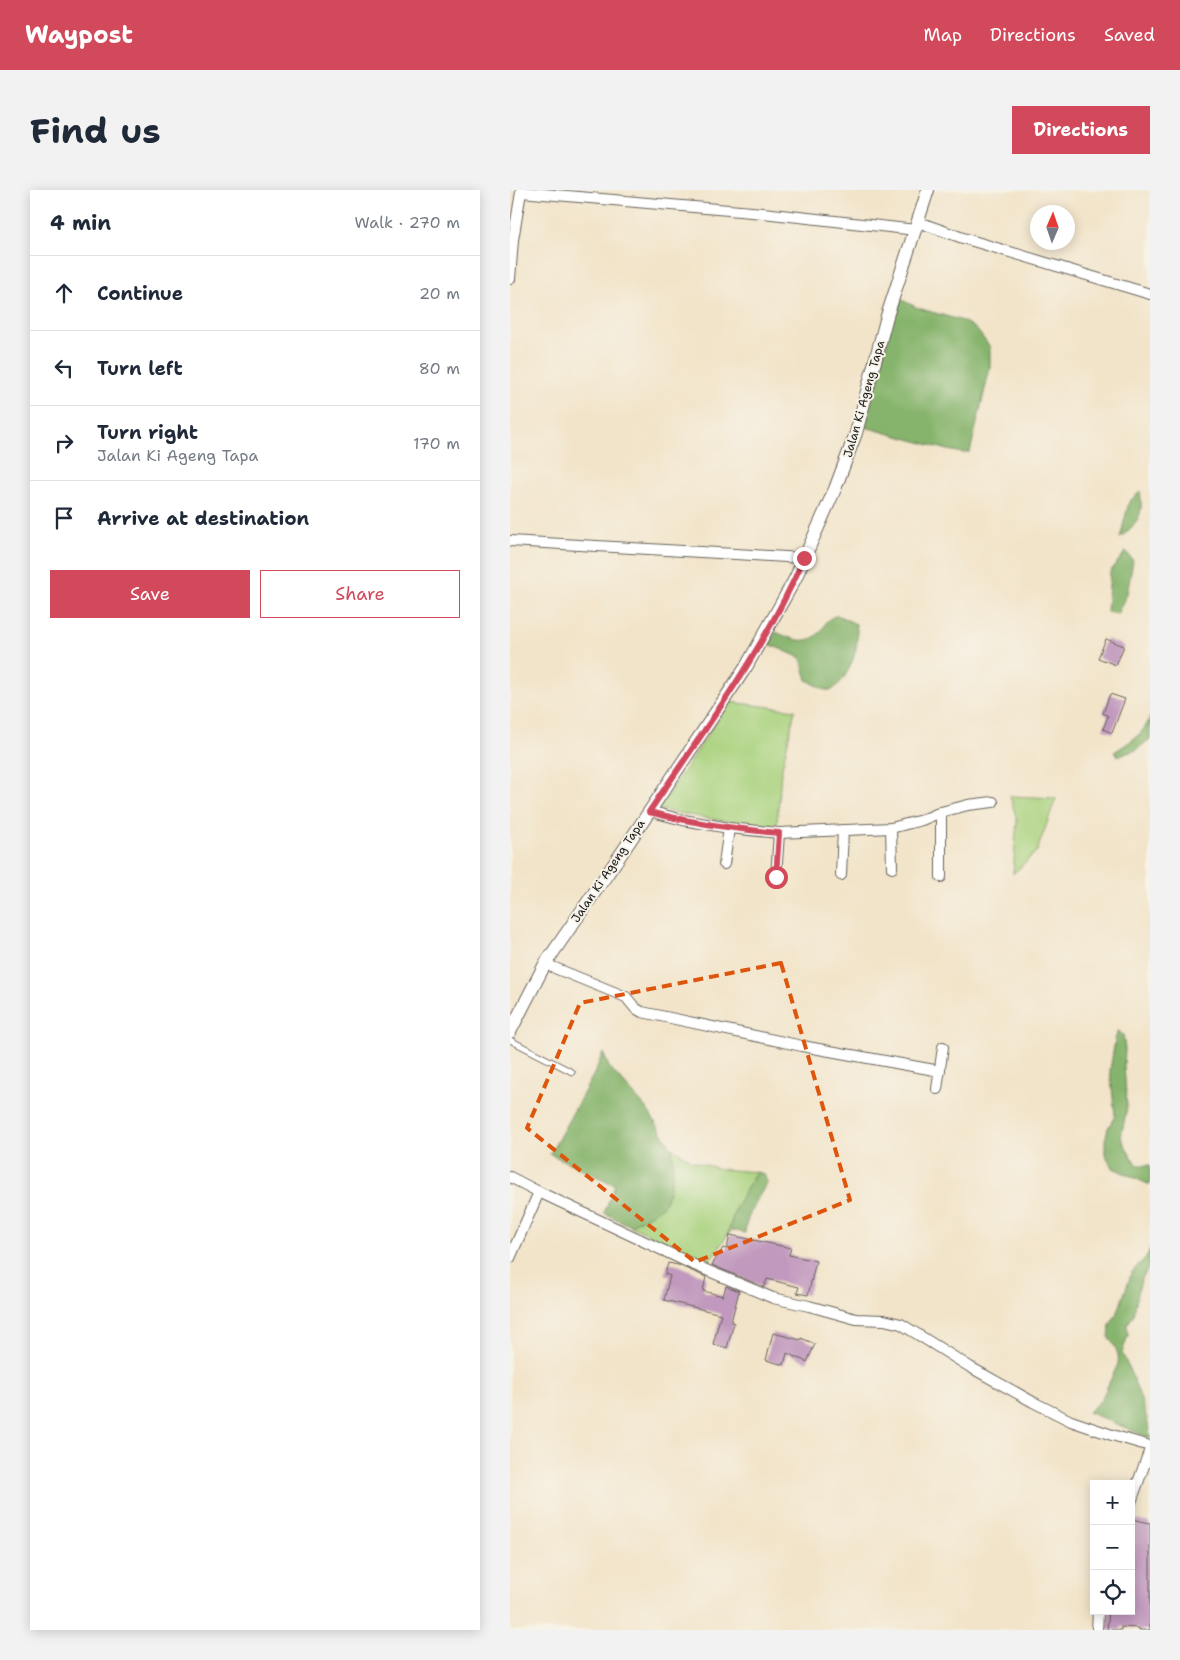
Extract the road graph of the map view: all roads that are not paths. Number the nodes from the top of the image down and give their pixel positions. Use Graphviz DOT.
graph roads {
  1 [pos="928,190"];
  2 [pos="521,191"];
  3 [pos="917,226"];
  4 [pos="510,279"];
  5 [pos="1150,294"];
  6 [pos="510,541"];
  7 [pos="804,558"];
  8 [pos="992,802"];
  9 [pos="649,812"];
  10 [pos="942,812"];
  11 [pos="730,828"];
  12 [pos="891,828"];
  13 [pos="843,830"];
  14 [pos="779,833"];
  15 [pos="724,864"];
  16 [pos="892,868"];
  17 [pos="841,875"];
  18 [pos="776,877"];
  19 [pos="941,877"];
  20 [pos="545,964"];
  21 [pos="510,1032"];
  22 [pos="510,1040"];
  23 [pos="943,1047"];
  24 [pos="940,1071"];
  25 [pos="572,1072"];
  26 [pos="936,1089"];
  27 [pos="510,1177"];
  28 [pos="539,1192"];
  29 [pos="510,1258"];
  30 [pos="1150,1447"];
  31 [pos="1135,1490"];
  32 [pos="1098,1615"];
  33 [pos="1097,1630"];
  1 -- 3 [label="street, Jalan Ki Ageng Tapa"];
  2 -- 3 [label="street"];
  2 -- 4 [label="street"];
  3 -- 5 [label="street"];
  3 -- 7 [label="street, Jalan Ki Ageng Tapa"];
  6 -- 7 [label="street"];
  7 -- 9 [label="street, Jalan Ki Ageng Tapa"];
  8 -- 10 [label="street"];
  9 -- 11 [label="street"];
  9 -- 20 [label="street, Jalan Ki Ageng Tapa"];
  10 -- 12 [label="street"];
  10 -- 19 [label="street"];
  11 -- 14 [label="street"];
  11 -- 15 [label="street"];
  12 -- 13 [label="street"];
  12 -- 16 [label="street"];
  13 -- 14 [label="street"];
  13 -- 17 [label="street"];
  14 -- 18 [label="street"];
  20 -- 21 [label="street, Jalan Ki Ageng Tapa"];
  20 -- 24 [label="street"];
  22 -- 25 [label="lane"];
  23 -- 24 [label="street"];
  24 -- 26 [label="street"];
  27 -- 28 [label="street"];
  28 -- 29 [label="street"];
  28 -- 30 [label="street"];
  30 -- 31 [label="street"];
  32 -- 33 [label="street"];
}
